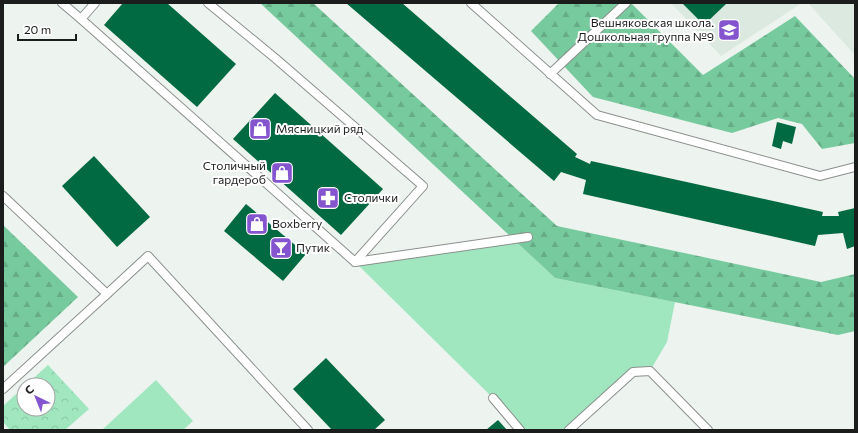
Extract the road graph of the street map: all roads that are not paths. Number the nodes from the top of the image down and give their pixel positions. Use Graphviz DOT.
graph roads {
  1 [pos="62,3"];
  2 [pos="95,3"];
  3 [pos="208,3"];
  4 [pos="472,3"];
  5 [pos="626,3"];
  6 [pos="81,19"];
  7 [pos="550,74"];
  8 [pos="855,167"];
  9 [pos="3,196"];
  10 [pos="528,237"];
  11 [pos="355,262"];
  12 [pos="106,294"];
  13 [pos="3,389"];
  14 [pos="493,398"];
  15 [pos="308,430"];
  16 [pos="520,430"];
  17 [pos="569,430"];
  18 [pos="708,430"];
  1 -- 6 [label="lane"];
  2 -- 6 [label="lane"];
  3 -- 11 [label="lane"];
  4 -- 7 [label="lane"];
  5 -- 7 [label="lane"];
  6 -- 11 [label="lane"];
  7 -- 8 [label="lane"];
  9 -- 12 [label="lane"];
  10 -- 11 [label="lane"];
  12 -- 13 [label="lane"];
  12 -- 15 [label="lane"];
  14 -- 16 [label="lane"];
  17 -- 18 [label="lane"];
}
